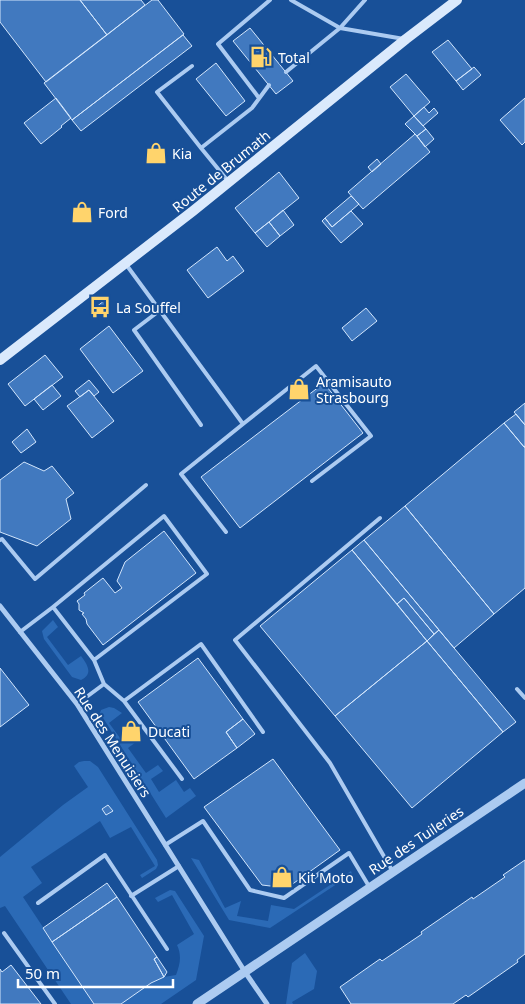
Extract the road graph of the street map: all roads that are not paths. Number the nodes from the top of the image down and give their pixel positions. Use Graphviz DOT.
graph roads {
  1 [pos="270,0"];
  2 [pos="291,0"];
  3 [pos="365,0"];
  4 [pos="457,0"];
  5 [pos="340,28"];
  6 [pos="406,39"];
  7 [pos="192,66"];
  8 [pos="286,72"];
  9 [pos="269,85"];
  10 [pos="259,98"];
  11 [pos="201,148"];
  12 [pos="229,182"];
  13 [pos="125,263"];
  14 [pos="160,311"];
  15 [pos="0,360"];
  16 [pos="201,424"];
  17 [pos="243,424"];
  18 [pos="312,481"];
  19 [pos="146,485"];
  20 [pos="380,518"];
  21 [pos="226,532"];
  22 [pos="0,540"];
  23 [pos="0,606"];
  24 [pos="53,607"];
  25 [pos="20,633"];
  26 [pos="94,660"];
  27 [pos="104,684"];
  28 [pos="525,688"];
  29 [pos="525,698"];
  30 [pos="124,702"];
  31 [pos="77,704"];
  32 [pos="263,732"];
  33 [pos="182,779"];
  34 [pos="523,788"];
  35 [pos="165,845"];
  36 [pos="179,866"];
  37 [pos="393,872"];
  38 [pos="370,888"];
  39 [pos="131,896"];
  40 [pos="38,904"];
  41 [pos="4,933"];
  42 [pos="166,949"];
  43 [pos="245,972"];
  44 [pos="55,1004"];
  45 [pos="198,1004"];
  46 [pos="266,1004"];
  1 -- 10 [label="lane"];
  2 -- 5 [label="lane"];
  3 -- 5 [label="lane"];
  4 -- 6 [label="main road, Route de Brumath"];
  5 -- 6 [label="lane"];
  5 -- 8 [label="lane"];
  6 -- 12 [label="main road, Route de Brumath"];
  7 -- 11 [label="lane"];
  9 -- 10 [label="lane"];
  10 -- 11 [label="lane"];
  11 -- 12 [label="lane"];
  12 -- 13 [label="main road, Route de Brumath"];
  13 -- 14 [label="lane"];
  13 -- 15 [label="main road, Route de Brumath"];
  14 -- 16 [label="lane"];
  14 -- 17 [label="lane"];
  17 -- 18 [label="lane"];
  17 -- 21 [label="lane"];
  19 -- 22 [label="lane"];
  20 -- 37 [label="lane"];
  23 -- 25 [label="street, Rue des Menuisiers"];
  24 -- 25 [label="lane"];
  24 -- 26 [label="lane"];
  24 -- 26 [label="lane"];
  25 -- 31 [label="street, Rue des Menuisiers"];
  26 -- 27 [label="lane"];
  27 -- 30 [label="lane"];
  27 -- 31 [label="lane"];
  28 -- 29 [label="lane"];
  30 -- 32 [label="lane"];
  30 -- 33 [label="lane"];
  31 -- 35 [label="street, Rue des Menuisiers"];
  34 -- 37 [label="street, Rue des Tuileries"];
  35 -- 36 [label="street, Rue des Menuisiers"];
  35 -- 38 [label="lane"];
  36 -- 39 [label="lane"];
  36 -- 43 [label="street, Rue des Menuisiers"];
  37 -- 38 [label="street, Rue des Tuileries"];
  38 -- 43 [label="street, Rue des Tuileries"];
  39 -- 40 [label="lane"];
  39 -- 42 [label="lane"];
  41 -- 44 [label="lane"];
  43 -- 45 [label="street, Rue des Tuileries"];
  43 -- 46 [label="street, Rue des Menuisiers"];
}
